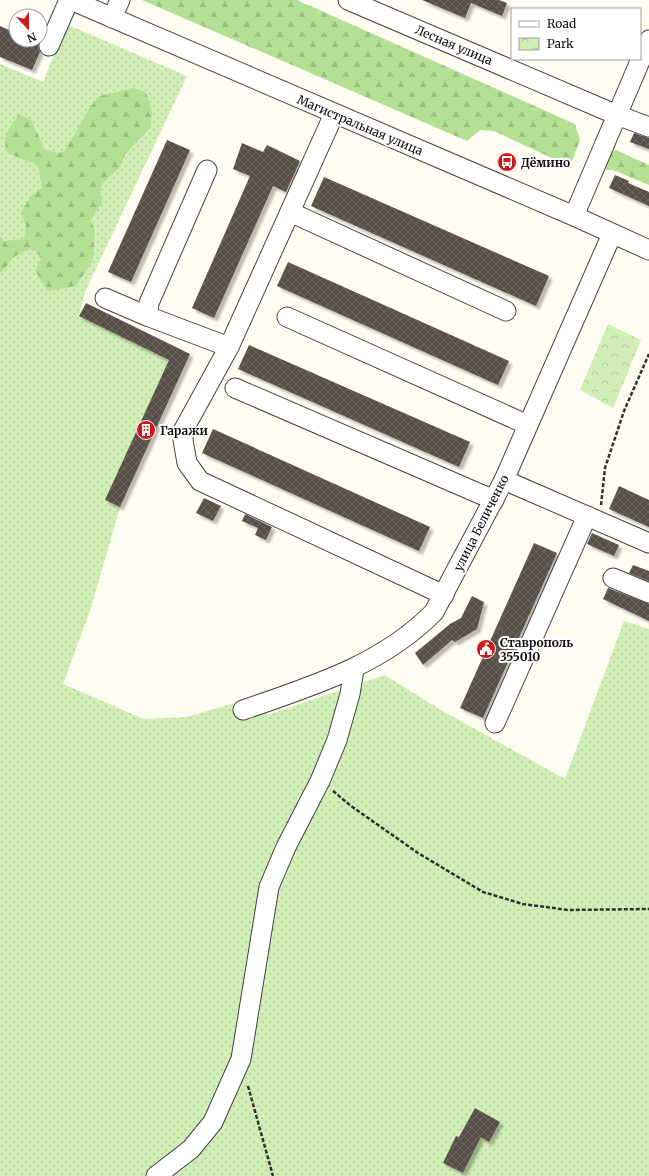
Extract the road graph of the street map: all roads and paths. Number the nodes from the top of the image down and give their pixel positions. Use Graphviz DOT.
graph roads {
  1 [pos="70,0"];
  2 [pos="120,0"];
  3 [pos="348,0"];
  4 [pos="112,18"];
  5 [pos="649,40"];
  6 [pos="49,46"];
  7 [pos="641,59"];
  8 [pos="640,60"];
  9 [pos="334,114"];
  10 [pos="617,115"];
  11 [pos="649,126"];
  12 [pos="207,170"];
  13 [pos="576,211"];
  14 [pos="290,212"];
  15 [pos="612,234"];
  16 [pos="649,236"];
  17 [pos="649,250"];
  18 [pos="105,298"];
  19 [pos="506,311"];
  20 [pos="147,316"];
  21 [pos="287,316"];
  22 [pos="229,347"];
  23 [pos="649,354"];
  24 [pos="235,388"];
  25 [pos="528,425"];
  26 [pos="504,480"];
  27 [pos="494,500"];
  28 [pos="593,519"];
  29 [pos="649,543"];
  30 [pos="613,578"];
  31 [pos="649,594"];
  32 [pos="444,595"];
  33 [pos="354,669"];
  34 [pos="243,710"];
  35 [pos="495,723"];
  36 [pos="320,781"];
  37 [pos="649,909"];
  38 [pos="241,1059"];
  39 [pos="156,1176"];
  40 [pos="273,1176"];
  1 -- 4 [label="street, Магистральная улица"];
  1 -- 6 [label="street"];
  2 -- 4 [label="street"];
  3 -- 10 [label="street, Лесная улица"];
  4 -- 9 [label="street, Магистральная улица"];
  5 -- 7 [label="street"];
  8 -- 10 [label="street"];
  9 -- 13 [label="street, Магистральная улица"];
  9 -- 14 [label="street"];
  10 -- 11 [label="street, Лесная улица"];
  10 -- 13 [label="street"];
  12 -- 20 [label="street"];
  13 -- 15 [label="street, Магистральная улица"];
  13 -- 16 [label="street"];
  14 -- 19 [label="street"];
  14 -- 22 [label="street"];
  15 -- 17 [label="street, Магистральная улица"];
  15 -- 25 [label="street, улица Беличенко"];
  18 -- 20 [label="street"];
  20 -- 22 [label="street"];
  21 -- 25 [label="street"];
  22 -- 32 [label="street"];
  23 -- 28 [label="path"];
  24 -- 27 [label="street"];
  25 -- 26 [label="street, улица Беличенко"];
  26 -- 27 [label="street, улица Беличенко"];
  26 -- 28 [label="street"];
  27 -- 32 [label="street, улица Беличенко"];
  28 -- 29 [label="street"];
  28 -- 35 [label="street"];
  30 -- 31 [label="street"];
  32 -- 33 [label="street, улица Беличенко"];
  33 -- 34 [label="street, улица Беличенко"];
  33 -- 36 [label="street"];
  36 -- 37 [label="path"];
  36 -- 38 [label="street"];
  38 -- 39 [label="street"];
  38 -- 40 [label="path"];
}
